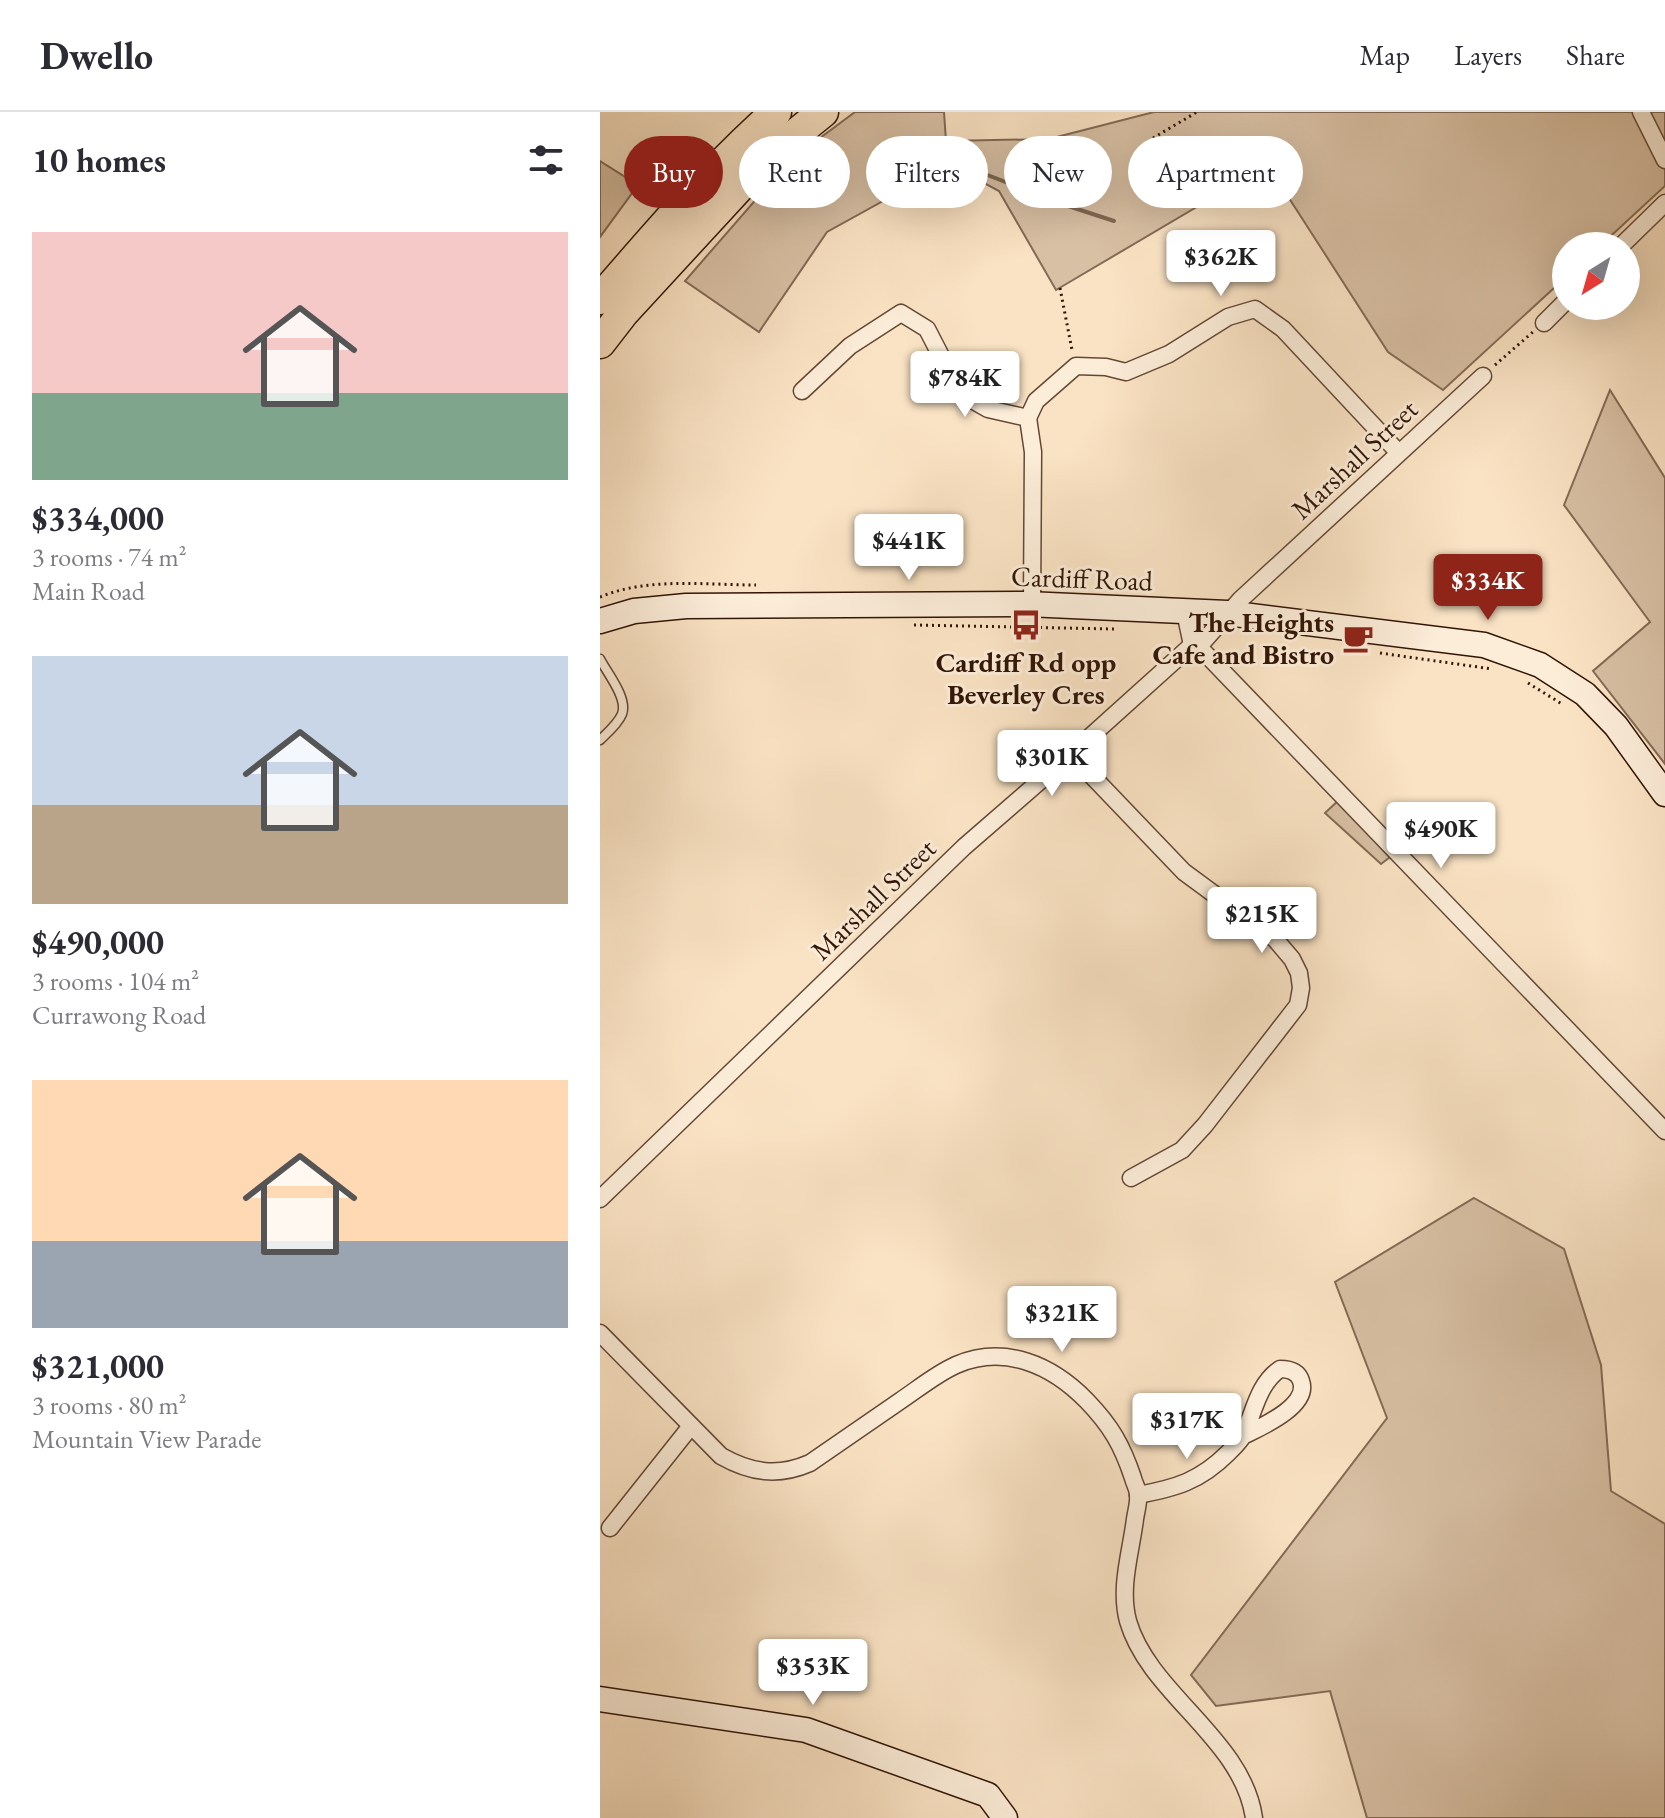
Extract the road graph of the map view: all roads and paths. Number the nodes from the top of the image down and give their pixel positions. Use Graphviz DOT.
graph roads {
  1 [pos="776,112"];
  2 [pos="823,112"];
  3 [pos="1197,112"];
  4 [pos="1641,112"];
  5 [pos="1156,136"];
  6 [pos="1665,160"];
  7 [pos="1665,203"];
  8 [pos="1635,232"];
  9 [pos="1060,288"];
  10 [pos="600,299"];
  11 [pos="1552,315"];
  12 [pos="1544,323"];
  13 [pos="600,343"];
  14 [pos="1076,366"];
  15 [pos="1483,376"];
  16 [pos="802,391"];
  17 [pos="1028,418"];
  18 [pos="1398,452"];
  19 [pos="1032,604"];
  20 [pos="1185,612"];
  21 [pos="1227,613"];
  22 [pos="600,621"];
  23 [pos="908,625"];
  24 [pos="1121,629"];
  25 [pos="1192,645"];
  26 [pos="1381,653"];
  27 [pos="600,659"];
  28 [pos="1501,671"];
  29 [pos="1528,682"];
  30 [pos="1562,704"];
  31 [pos="600,740"];
  32 [pos="1071,754"];
  33 [pos="1665,794"];
  34 [pos="1665,1131"];
  35 [pos="1131,1178"];
  36 [pos="600,1199"];
  37 [pos="600,1333"];
  38 [pos="691,1426"];
  39 [pos="1243,1436"];
  40 [pos="1138,1495"];
  41 [pos="610,1528"];
  42 [pos="600,1699"];
  43 [pos="1005,1818"];
  44 [pos="1254,1818"];
  1 -- 10 [label="highway"];
  2 -- 13 [label="highway"];
  3 -- 5 [label="path"];
  4 -- 6 [label="street"];
  7 -- 8 [label="street"];
  9 -- 14 [label="path"];
  11 -- 12 [label="street"];
  12 -- 15 [label="path"];
  14 -- 17 [label="street"];
  14 -- 18 [label="street"];
  15 -- 18 [label="street, Marshall Street"];
  16 -- 17 [label="street"];
  17 -- 19 [label="street"];
  18 -- 21 [label="street, Marshall Street"];
  19 -- 20 [label="main road, Cardiff Road"];
  19 -- 22 [label="main road, Cardiff Road"];
  20 -- 21 [label="main road, Cardiff Road"];
  20 -- 25 [label="street"];
  21 -- 25 [label="street, Marshall Street"];
  21 -- 33 [label="main road, Cardiff Road"];
  23 -- 24 [label="path"];
  25 -- 32 [label="street, Marshall Street"];
  25 -- 34 [label="street"];
  26 -- 28 [label="path"];
  27 -- 31 [label="lane"];
  29 -- 30 [label="path"];
  32 -- 35 [label="street"];
  32 -- 36 [label="street, Marshall Street"];
  37 -- 38 [label="street"];
  38 -- 40 [label="street"];
  38 -- 41 [label="street"];
  39 -- 40 [label="street"];
  40 -- 44 [label="street"];
  42 -- 43 [label="main road"];
}
